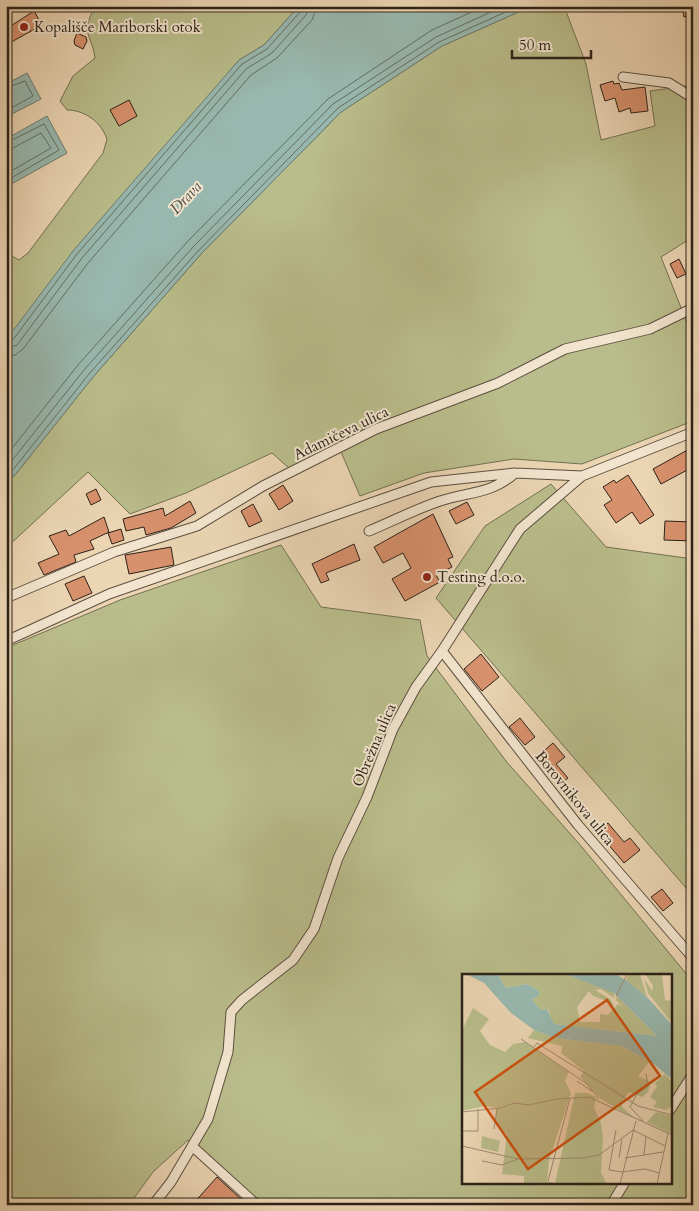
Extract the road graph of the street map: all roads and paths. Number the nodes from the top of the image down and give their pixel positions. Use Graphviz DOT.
graph roads {
  1 [pos="623,77"];
  2 [pos="693,98"];
  3 [pos="693,308"];
  4 [pos="693,432"];
  5 [pos="515,473"];
  6 [pos="582,476"];
  7 [pos="369,531"];
  8 [pos="6,598"];
  9 [pos="6,641"];
  10 [pos="442,651"];
  11 [pos="693,958"];
  12 [pos="693,1074"];
  13 [pos="672,1107"];
  14 [pos="193,1147"];
  15 [pos="624,1184"];
  16 [pos="153,1205"];
  17 [pos="258,1205"];
  18 [pos="611,1205"];
  1 -- 2 [label="street"];
  3 -- 8 [label="street, Adamičeva ulica"];
  4 -- 6 [label="street, Obrežna ulica"];
  5 -- 6 [label="street, Obrežna ulica"];
  5 -- 7 [label="street"];
  5 -- 9 [label="street, Obrežna ulica"];
  6 -- 10 [label="street, Obrežna ulica"];
  10 -- 11 [label="street, Borovnikova ulica"];
  10 -- 14 [label="street, Obrežna ulica"];
  12 -- 13 [label="street"];
  14 -- 16 [label="street"];
  14 -- 17 [label="street"];
  15 -- 18 [label="street"];
}
